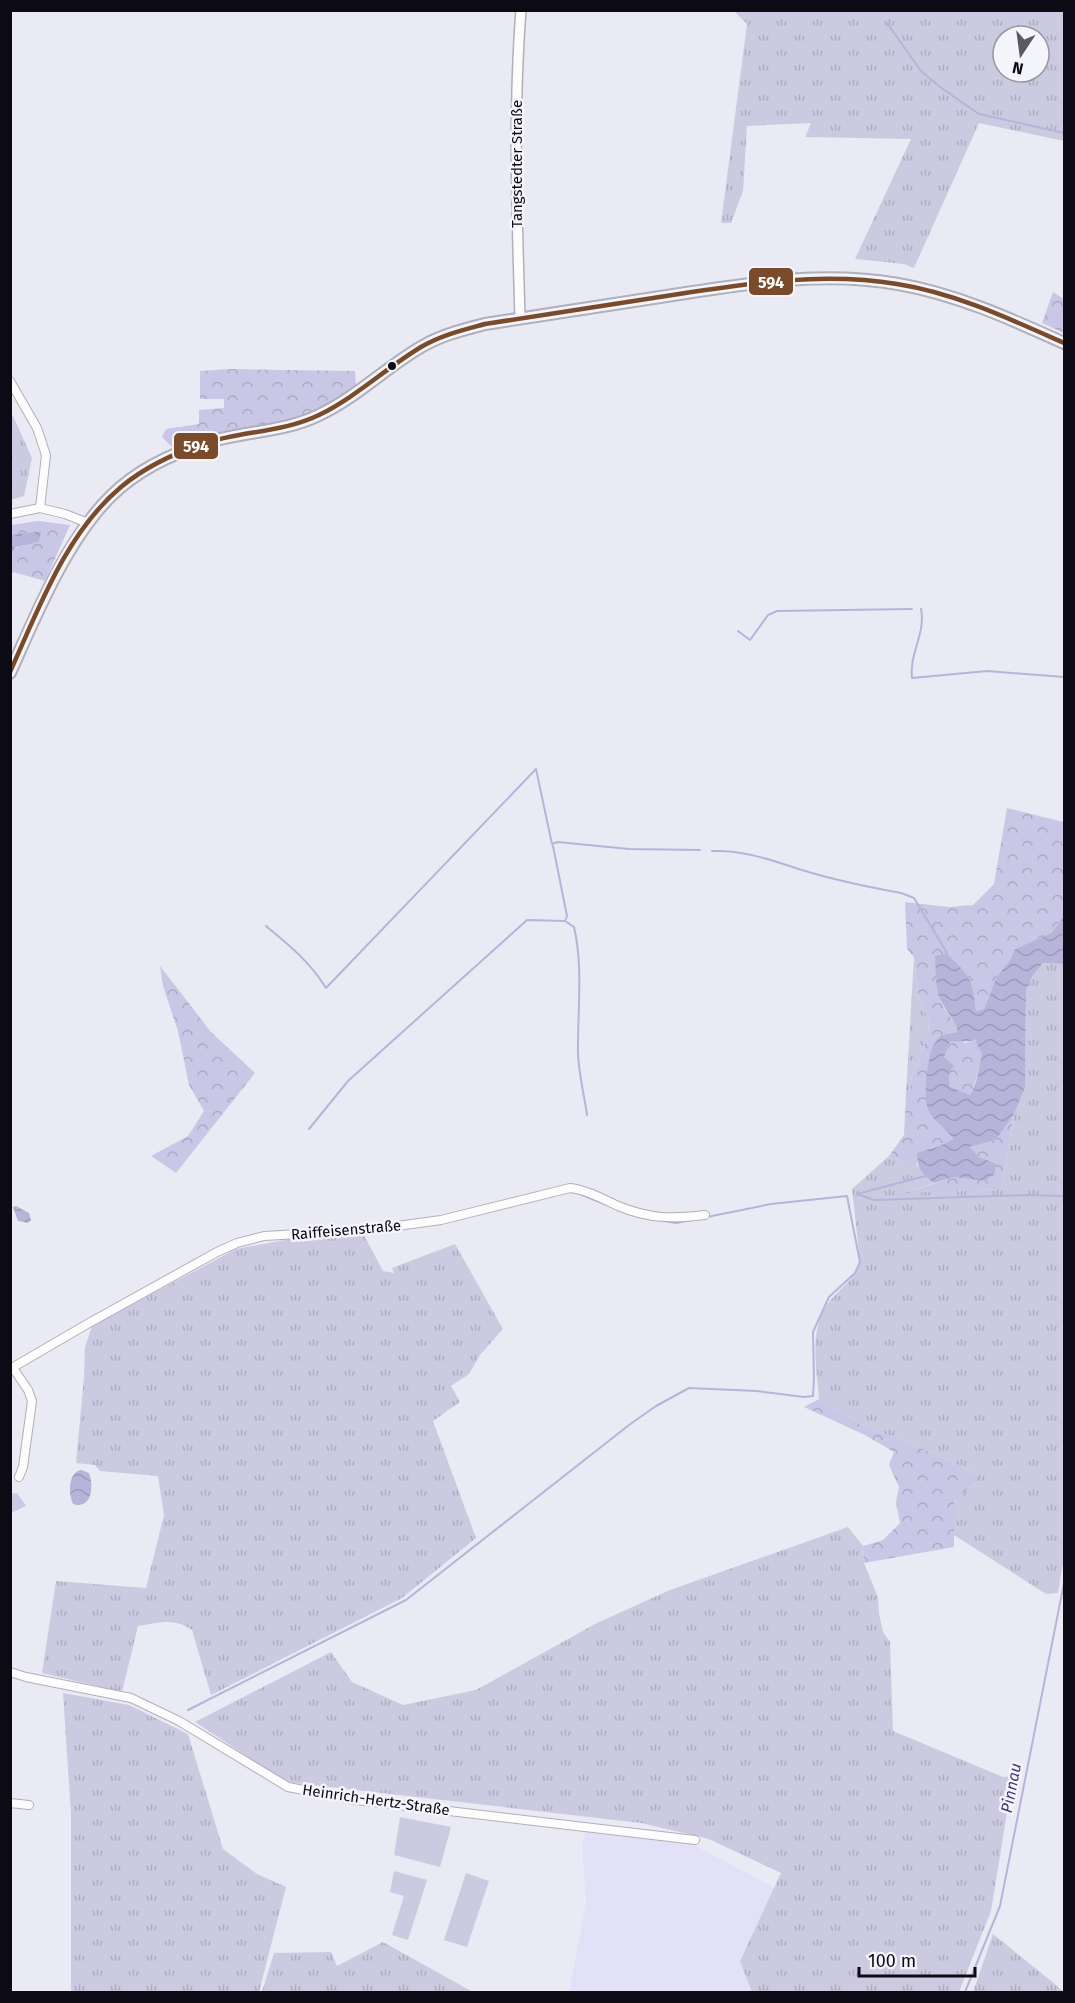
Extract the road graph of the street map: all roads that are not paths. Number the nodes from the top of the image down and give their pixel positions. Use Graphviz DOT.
graph roads {
  1 [pos="521,10"];
  2 [pos="520,318"];
  3 [pos="1065,343"];
  4 [pos="10,381"];
  5 [pos="40,508"];
  6 [pos="10,514"];
  7 [pos="88,523"];
  8 [pos="10,673"];
  9 [pos="705,1215"];
  10 [pos="12,1369"];
  11 [pos="19,1477"];
  12 [pos="10,1672"];
  13 [pos="10,1803"];
  14 [pos="29,1805"];
  15 [pos="695,1840"];
  1 -- 2 [label="street, Tangstedter Straße"];
  2 -- 3 [label="main road"];
  2 -- 7 [label="main road"];
  4 -- 5 [label="street"];
  5 -- 6 [label="street"];
  5 -- 7 [label="street"];
  7 -- 8 [label="main road"];
  9 -- 10 [label="street, Raiffeisenstraße"];
  10 -- 11 [label="street"];
  12 -- 15 [label="street, Heinrich-Hertz-Straße"];
  13 -- 14 [label="street"];
}
